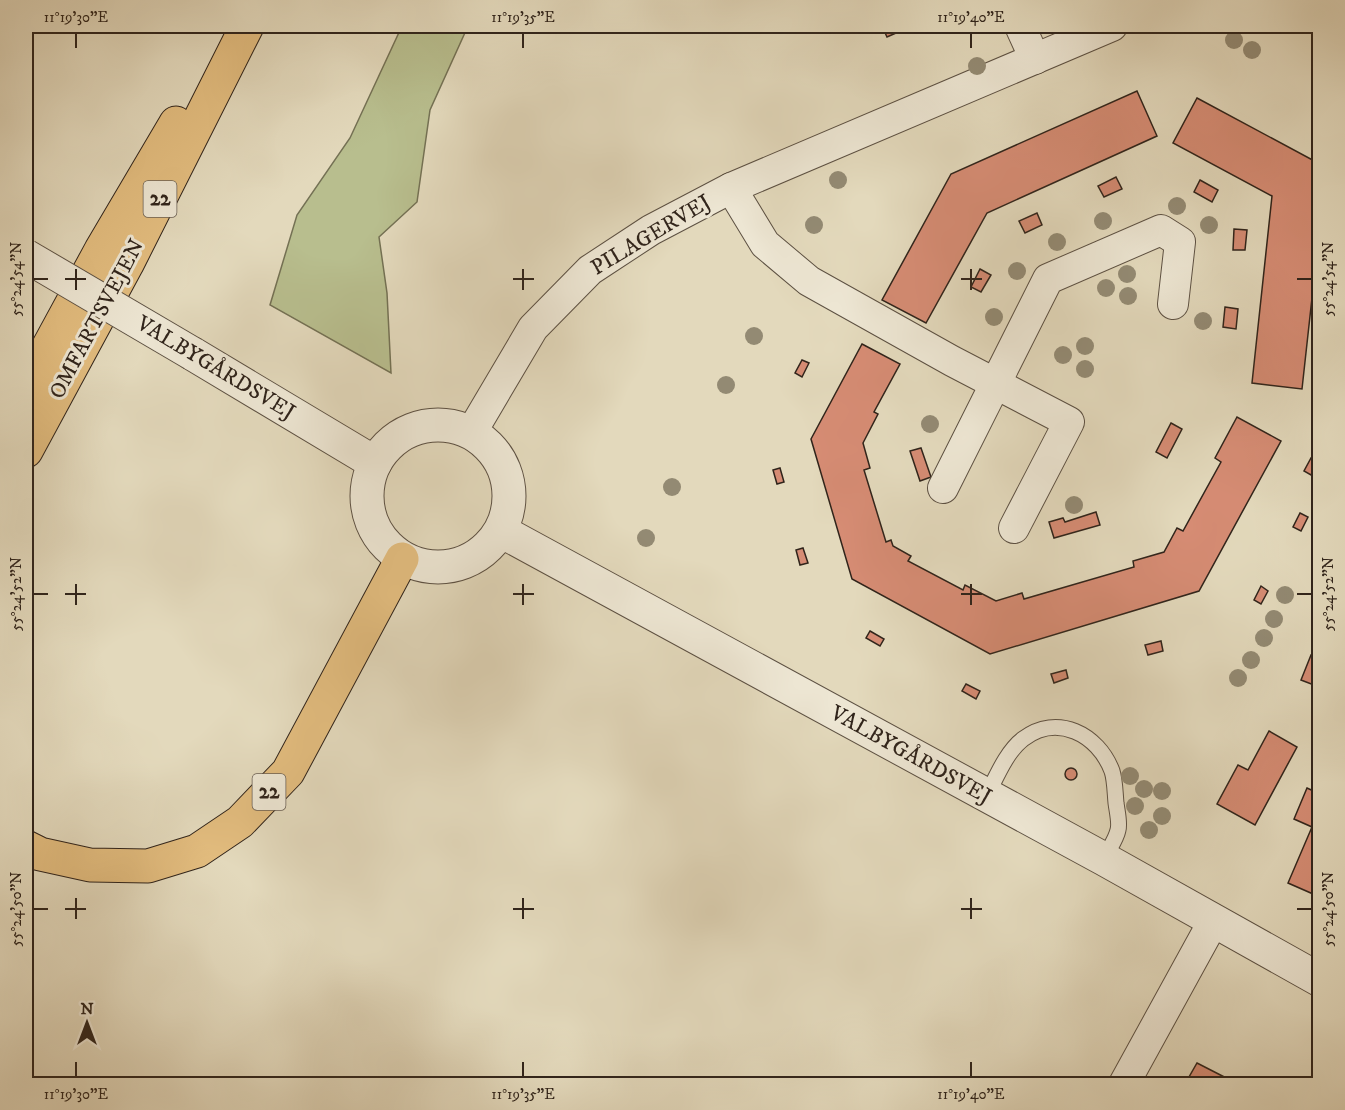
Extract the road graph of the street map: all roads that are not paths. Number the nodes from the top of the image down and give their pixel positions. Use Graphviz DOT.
graph roads {
  1 [pos="233,26"];
  2 [pos="247,26"];
  3 [pos="1020,26"];
  4 [pos="1112,26"];
  5 [pos="1035,59"];
  6 [pos="731,188"];
  7 [pos="26,256"];
  8 [pos="1173,304"];
  9 [pos="996,384"];
  10 [pos="26,388"];
  11 [pos="471,433"];
  12 [pos="26,451"];
  13 [pos="375,463"];
  14 [pos="943,488"];
  15 [pos="1014,528"];
  16 [pos="501,531"];
  17 [pos="402,559"];
  18 [pos="986,796"];
  19 [pos="26,847"];
  20 [pos="1104,860"];
  21 [pos="1213,922"];
  22 [pos="1320,980"];
  23 [pos="1124,1084"];
  1 -- 10 [label="main road, OMFARTSVEJEN / 22"];
  2 -- 12 [label="main road, OMFARTSVEJEN / 22"];
  3 -- 5 [label="street"];
  4 -- 5 [label="street, PILAGERVEJ"];
  5 -- 6 [label="street, PILAGERVEJ"];
  6 -- 9 [label="street, PILAGERVEJ"];
  6 -- 11 [label="street, PILAGERVEJ"];
  7 -- 13 [label="street, VALBYGÅRDSVEJ, bridge"];
  8 -- 9 [label="street"];
  9 -- 14 [label="street"];
  9 -- 15 [label="street, PILAGERVEJ"];
  11 -- 13 [label="street"];
  11 -- 16 [label="street"];
  13 -- 17 [label="street"];
  16 -- 17 [label="street"];
  16 -- 18 [label="street, VALBYGÅRDSVEJ"];
  17 -- 19 [label="main road, 22"];
  18 -- 20 [label="street, VALBYGÅRDSVEJ"];
  18 -- 20 [label="lane"];
  20 -- 21 [label="street, VALBYGÅRDSVEJ"];
  21 -- 22 [label="street, VALBYGÅRDSVEJ"];
  21 -- 23 [label="street"];
}
